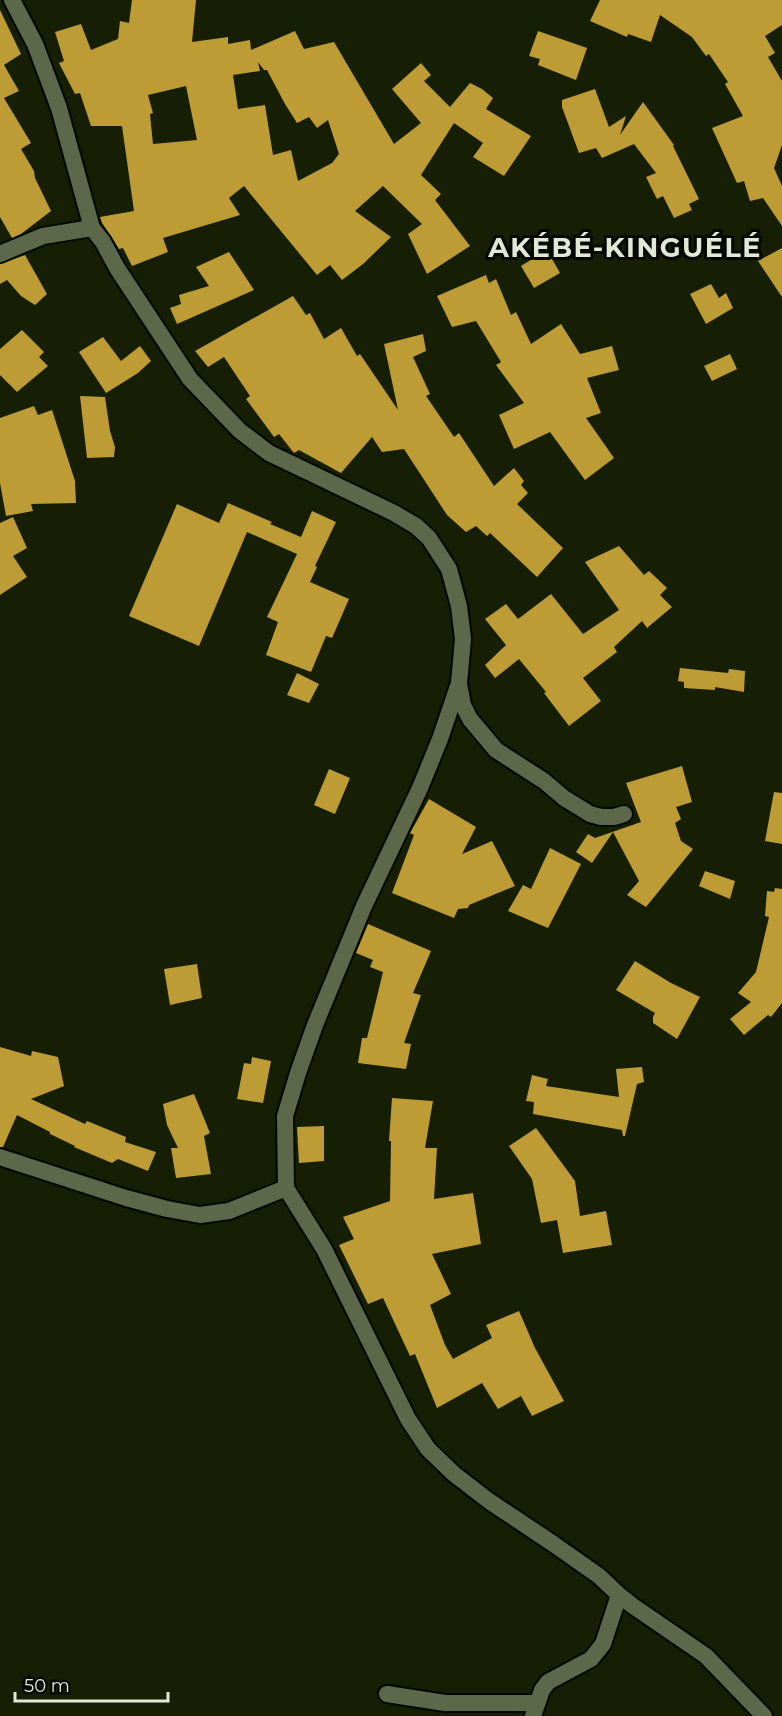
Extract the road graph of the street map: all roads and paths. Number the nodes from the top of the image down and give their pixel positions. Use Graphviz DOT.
graph roads {
  1 [pos="12,0"];
  2 [pos="92,228"];
  3 [pos="0,254"];
  4 [pos="459,683"];
  5 [pos="624,814"];
  6 [pos="0,1156"];
  7 [pos="286,1188"];
  8 [pos="619,1595"];
  9 [pos="387,1694"];
  10 [pos="535,1710"];
  11 [pos="764,1716"];
  1 -- 2 [label="street"];
  2 -- 3 [label="street"];
  2 -- 4 [label="street"];
  4 -- 5 [label="street"];
  4 -- 7 [label="street"];
  6 -- 7 [label="street"];
  7 -- 8 [label="street"];
  8 -- 10 [label="street"];
  8 -- 11 [label="street"];
  9 -- 10 [label="street"];
}
